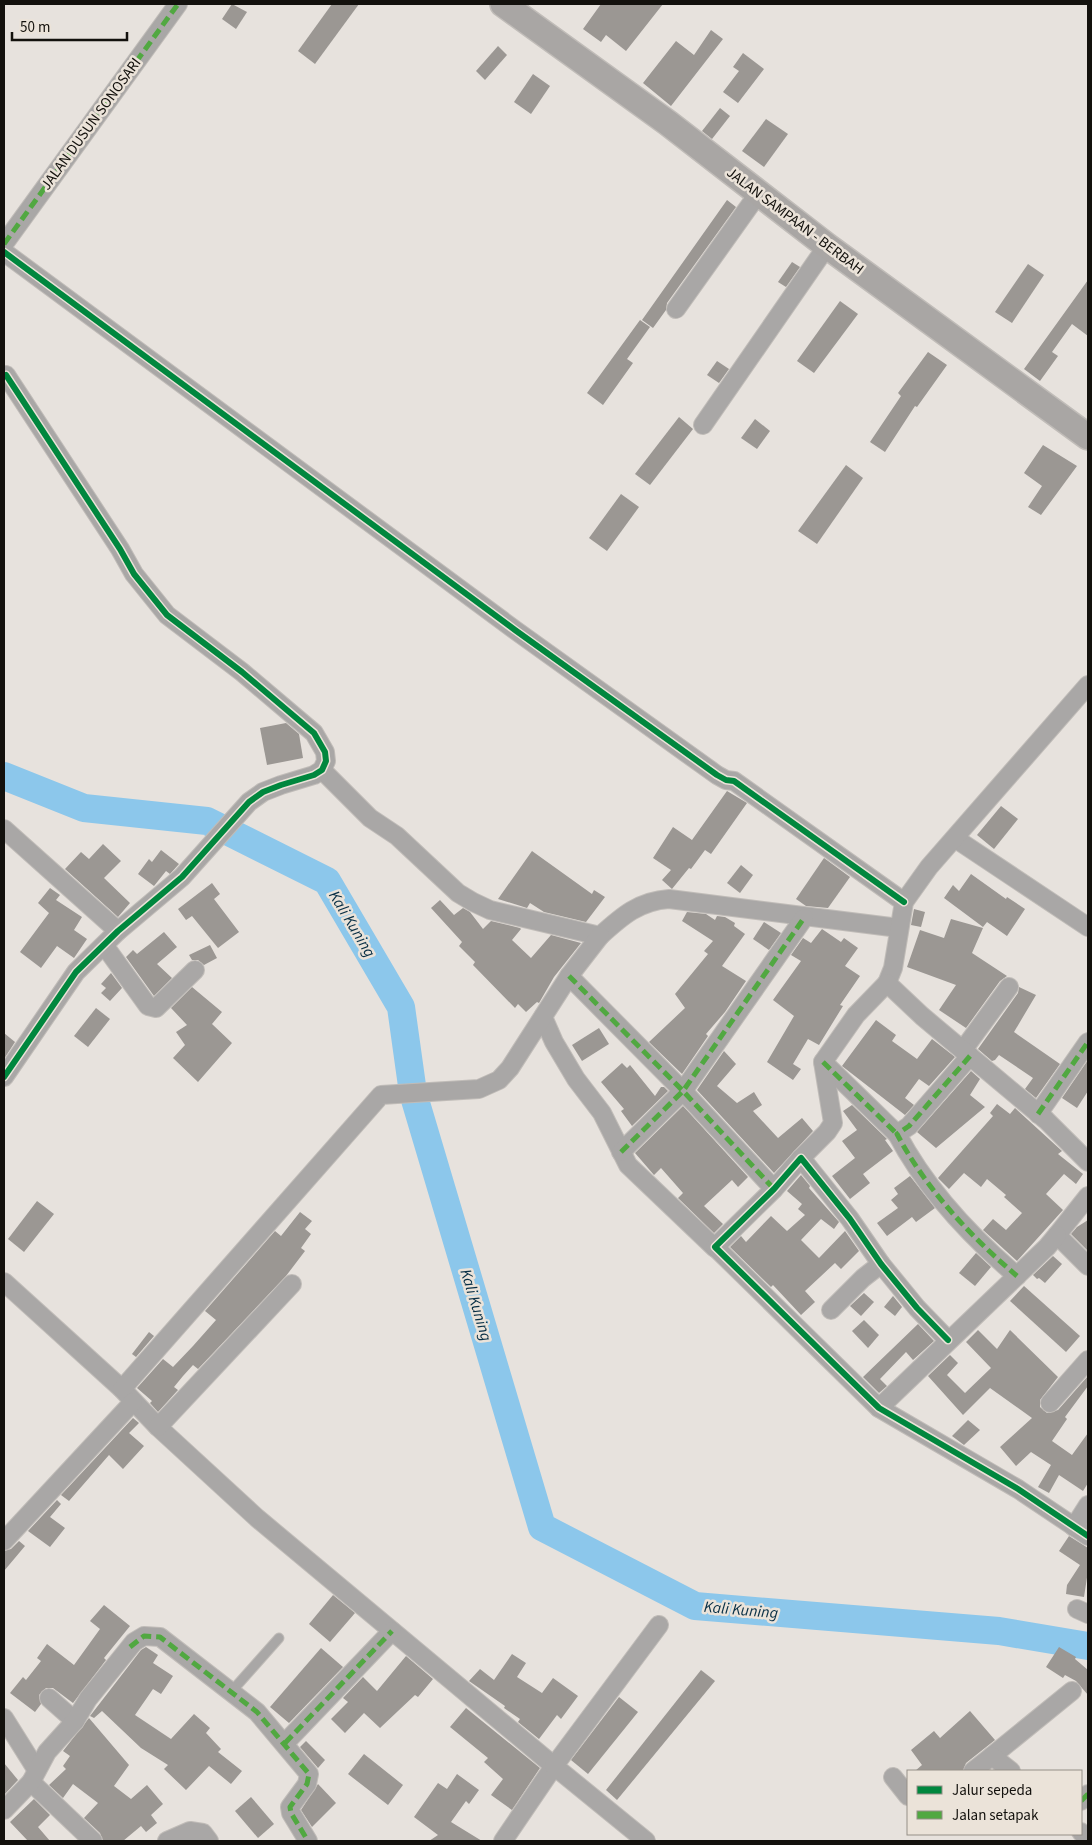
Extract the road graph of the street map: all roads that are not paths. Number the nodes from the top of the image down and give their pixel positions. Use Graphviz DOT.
graph roads {
  1 [pos="178,4"];
  2 [pos="502,4"];
  3 [pos="758,194"];
  4 [pos="4,244"];
  5 [pos="827,246"];
  6 [pos="4,252"];
  7 [pos="676,309"];
  8 [pos="6,375"];
  9 [pos="703,425"];
  10 [pos="1088,437"];
  11 [pos="1088,686"];
  12 [pos="322,770"];
  13 [pos="4,829"];
  14 [pos="956,839"];
  15 [pos="904,902"];
  16 [pos="804,918"];
  17 [pos="1088,927"];
  18 [pos="899,928"];
  19 [pos="118,931"];
  20 [pos="600,936"];
  21 [pos="104,945"];
  22 [pos="195,970"];
  23 [pos="569,976"];
  24 [pos="887,983"];
  25 [pos="1009,987"];
  26 [pos="543,1016"];
  27 [pos="1088,1042"];
  28 [pos="966,1053"];
  29 [pos="823,1062"];
  30 [pos="4,1077"];
  31 [pos="682,1091"];
  32 [pos="1038,1114"];
  33 [pos="897,1134"];
  34 [pos="621,1152"];
  35 [pos="801,1158"];
  36 [pos="1088,1162"];
  37 [pos="774,1189"];
  38 [pos="1088,1196"];
  39 [pos="1057,1235"];
  40 [pos="715,1248"];
  41 [pos="881,1264"];
  42 [pos="1088,1266"];
  43 [pos="1018,1276"];
  44 [pos="4,1282"];
  45 [pos="292,1284"];
  46 [pos="831,1310"];
  47 [pos="948,1340"];
  48 [pos="1088,1360"];
  49 [pos="128,1395"];
  50 [pos="1050,1403"];
  51 [pos="879,1408"];
  52 [pos="158,1427"];
  53 [pos="1088,1505"];
  54 [pos="1081,1532"];
  55 [pos="4,1541"];
  56 [pos="659,1625"];
  57 [pos="392,1630"];
  58 [pos="279,1638"];
  59 [pos="1072,1691"];
  60 [pos="231,1692"];
  61 [pos="48,1698"];
  62 [pos="4,1718"];
  63 [pos="74,1721"];
  64 [pos="285,1743"];
  65 [pos="992,1756"];
  66 [pos="554,1766"];
  67 [pos="974,1770"];
  68 [pos="1010,1770"];
  69 [pos="34,1775"];
  70 [pos="893,1777"];
  71 [pos="907,1795"];
  72 [pos="4,1810"];
  73 [pos="93,1841"];
  74 [pos="168,1841"];
  75 [pos="209,1841"];
  76 [pos="308,1841"];
  77 [pos="502,1841"];
  78 [pos="646,1841"];
  1 -- 4 [label="street, JALAN DUSUN SONOSARI"];
  2 -- 3 [label="main road, JALAN SAMPAAN - BERBAH"];
  3 -- 5 [label="main road, JALAN SAMPAAN - BERBAH"];
  3 -- 7 [label="street"];
  5 -- 9 [label="street"];
  5 -- 10 [label="main road, JALAN SAMPAAN - BERBAH"];
  6 -- 15 [label="street"];
  8 -- 12 [label="street"];
  11 -- 14 [label="street"];
  12 -- 19 [label="street"];
  12 -- 20 [label="street"];
  13 -- 19 [label="street"];
  14 -- 15 [label="street"];
  14 -- 17 [label="street"];
  15 -- 18 [label="street"];
  16 -- 18 [label="street"];
  16 -- 20 [label="street"];
  16 -- 31 [label="street"];
  18 -- 24 [label="street"];
  19 -- 21 [label="street"];
  20 -- 23 [label="street"];
  21 -- 22 [label="street"];
  21 -- 30 [label="street"];
  23 -- 26 [label="street"];
  23 -- 31 [label="street"];
  24 -- 28 [label="street"];
  24 -- 29 [label="street"];
  25 -- 28 [label="street"];
  26 -- 34 [label="street"];
  26 -- 49 [label="street"];
  27 -- 32 [label="street"];
  28 -- 32 [label="street"];
  28 -- 33 [label="street"];
  29 -- 33 [label="street"];
  29 -- 35 [label="street"];
  31 -- 34 [label="street"];
  31 -- 37 [label="street"];
  32 -- 36 [label="street"];
  33 -- 43 [label="street"];
  34 -- 40 [label="street"];
  35 -- 37 [label="street"];
  35 -- 41 [label="street"];
  37 -- 40 [label="street"];
  38 -- 39 [label="street"];
  39 -- 42 [label="street"];
  39 -- 43 [label="street"];
  40 -- 51 [label="street"];
  41 -- 46 [label="street"];
  41 -- 47 [label="street"];
  43 -- 47 [label="street"];
  44 -- 49 [label="street"];
  45 -- 52 [label="street"];
  47 -- 51 [label="street"];
  48 -- 50 [label="street"];
  49 -- 52 [label="street"];
  49 -- 55 [label="street"];
  51 -- 54 [label="street"];
  52 -- 57 [label="street"];
  53 -- 54 [label="street"];
  56 -- 66 [label="street"];
  57 -- 64 [label="street"];
  57 -- 66 [label="street"];
  58 -- 60 [label="lane"];
  59 -- 65 [label="street"];
  60 -- 63 [label="street"];
  60 -- 64 [label="street"];
  61 -- 63 [label="street"];
  62 -- 69 [label="street"];
  63 -- 69 [label="street"];
  64 -- 76 [label="street"];
  65 -- 67 [label="street"];
  65 -- 68 [label="street"];
  66 -- 77 [label="street"];
  66 -- 78 [label="street"];
  69 -- 72 [label="street"];
  69 -- 73 [label="street"];
  70 -- 71 [label="street"];
  74 -- 75 [label="street"];
}
